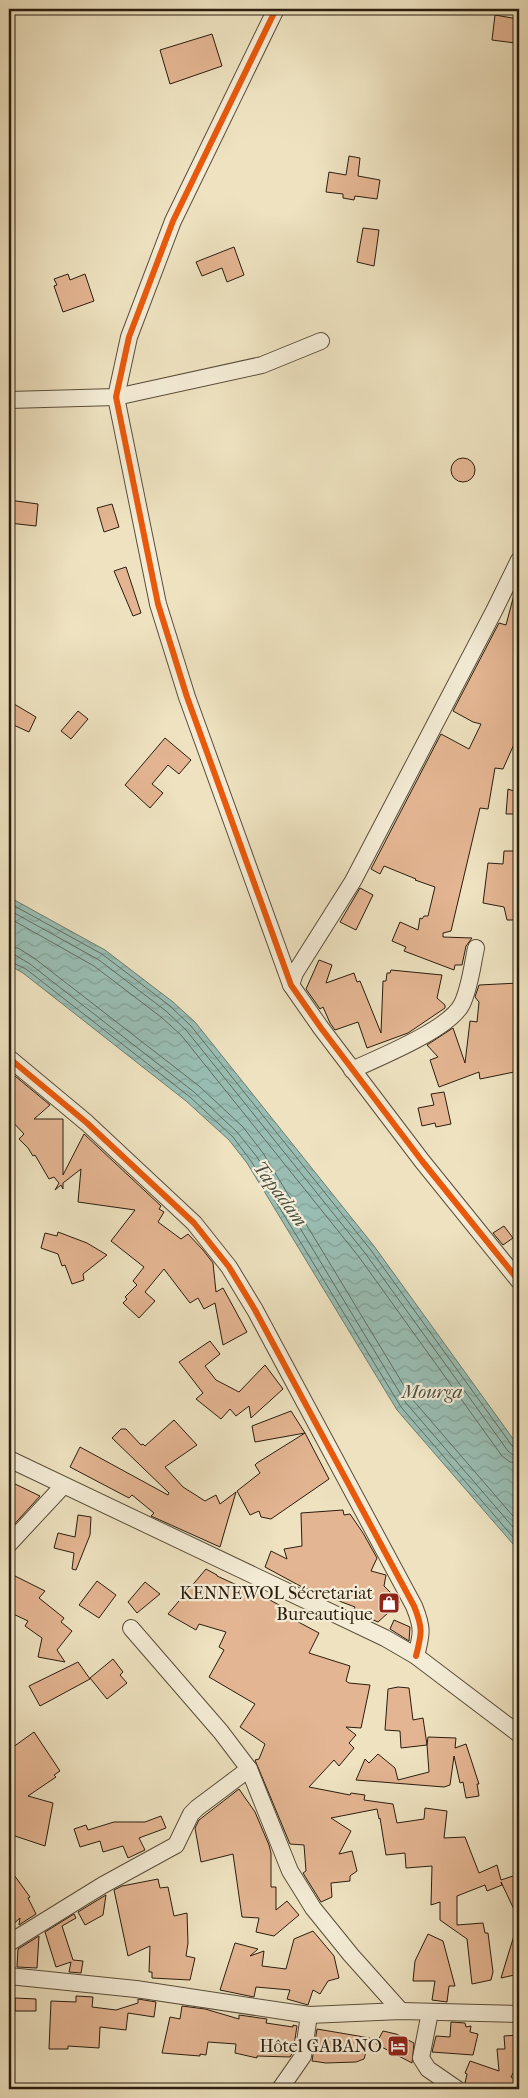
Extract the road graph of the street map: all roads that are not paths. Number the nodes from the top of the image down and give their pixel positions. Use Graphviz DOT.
graph roads {
  1 [pos="276,9"];
  2 [pos="321,341"];
  3 [pos="116,397"];
  4 [pos="9,400"];
  5 [pos="519,560"];
  6 [pos="476,948"];
  7 [pos="291,985"];
  8 [pos="9,1058"];
  9 [pos="352,1070"];
  10 [pos="519,1282"];
  11 [pos="9,1459"];
  12 [pos="63,1486"];
  13 [pos="9,1544"];
  14 [pos="131,1628"];
  15 [pos="416,1656"];
  16 [pos="519,1734"];
  17 [pos="249,1769"];
  18 [pos="9,1943"];
  19 [pos="9,1976"];
  20 [pos="400,2011"];
  21 [pos="430,2012"];
  22 [pos="519,2014"];
  23 [pos="309,2015"];
  24 [pos="280,2089"];
  25 [pos="457,2089"];
  1 -- 3 [label="street"];
  2 -- 3 [label="street"];
  3 -- 4 [label="street"];
  3 -- 7 [label="street"];
  5 -- 7 [label="street"];
  6 -- 9 [label="street"];
  7 -- 9 [label="street"];
  8 -- 15 [label="street"];
  9 -- 10 [label="street"];
  11 -- 12 [label="street"];
  12 -- 13 [label="street"];
  12 -- 15 [label="street"];
  14 -- 17 [label="street"];
  15 -- 16 [label="street"];
  17 -- 18 [label="street"];
  17 -- 20 [label="street"];
  19 -- 23 [label="street"];
  20 -- 21 [label="street"];
  20 -- 23 [label="street"];
  21 -- 22 [label="street"];
  21 -- 25 [label="street"];
  23 -- 24 [label="street"];
}
